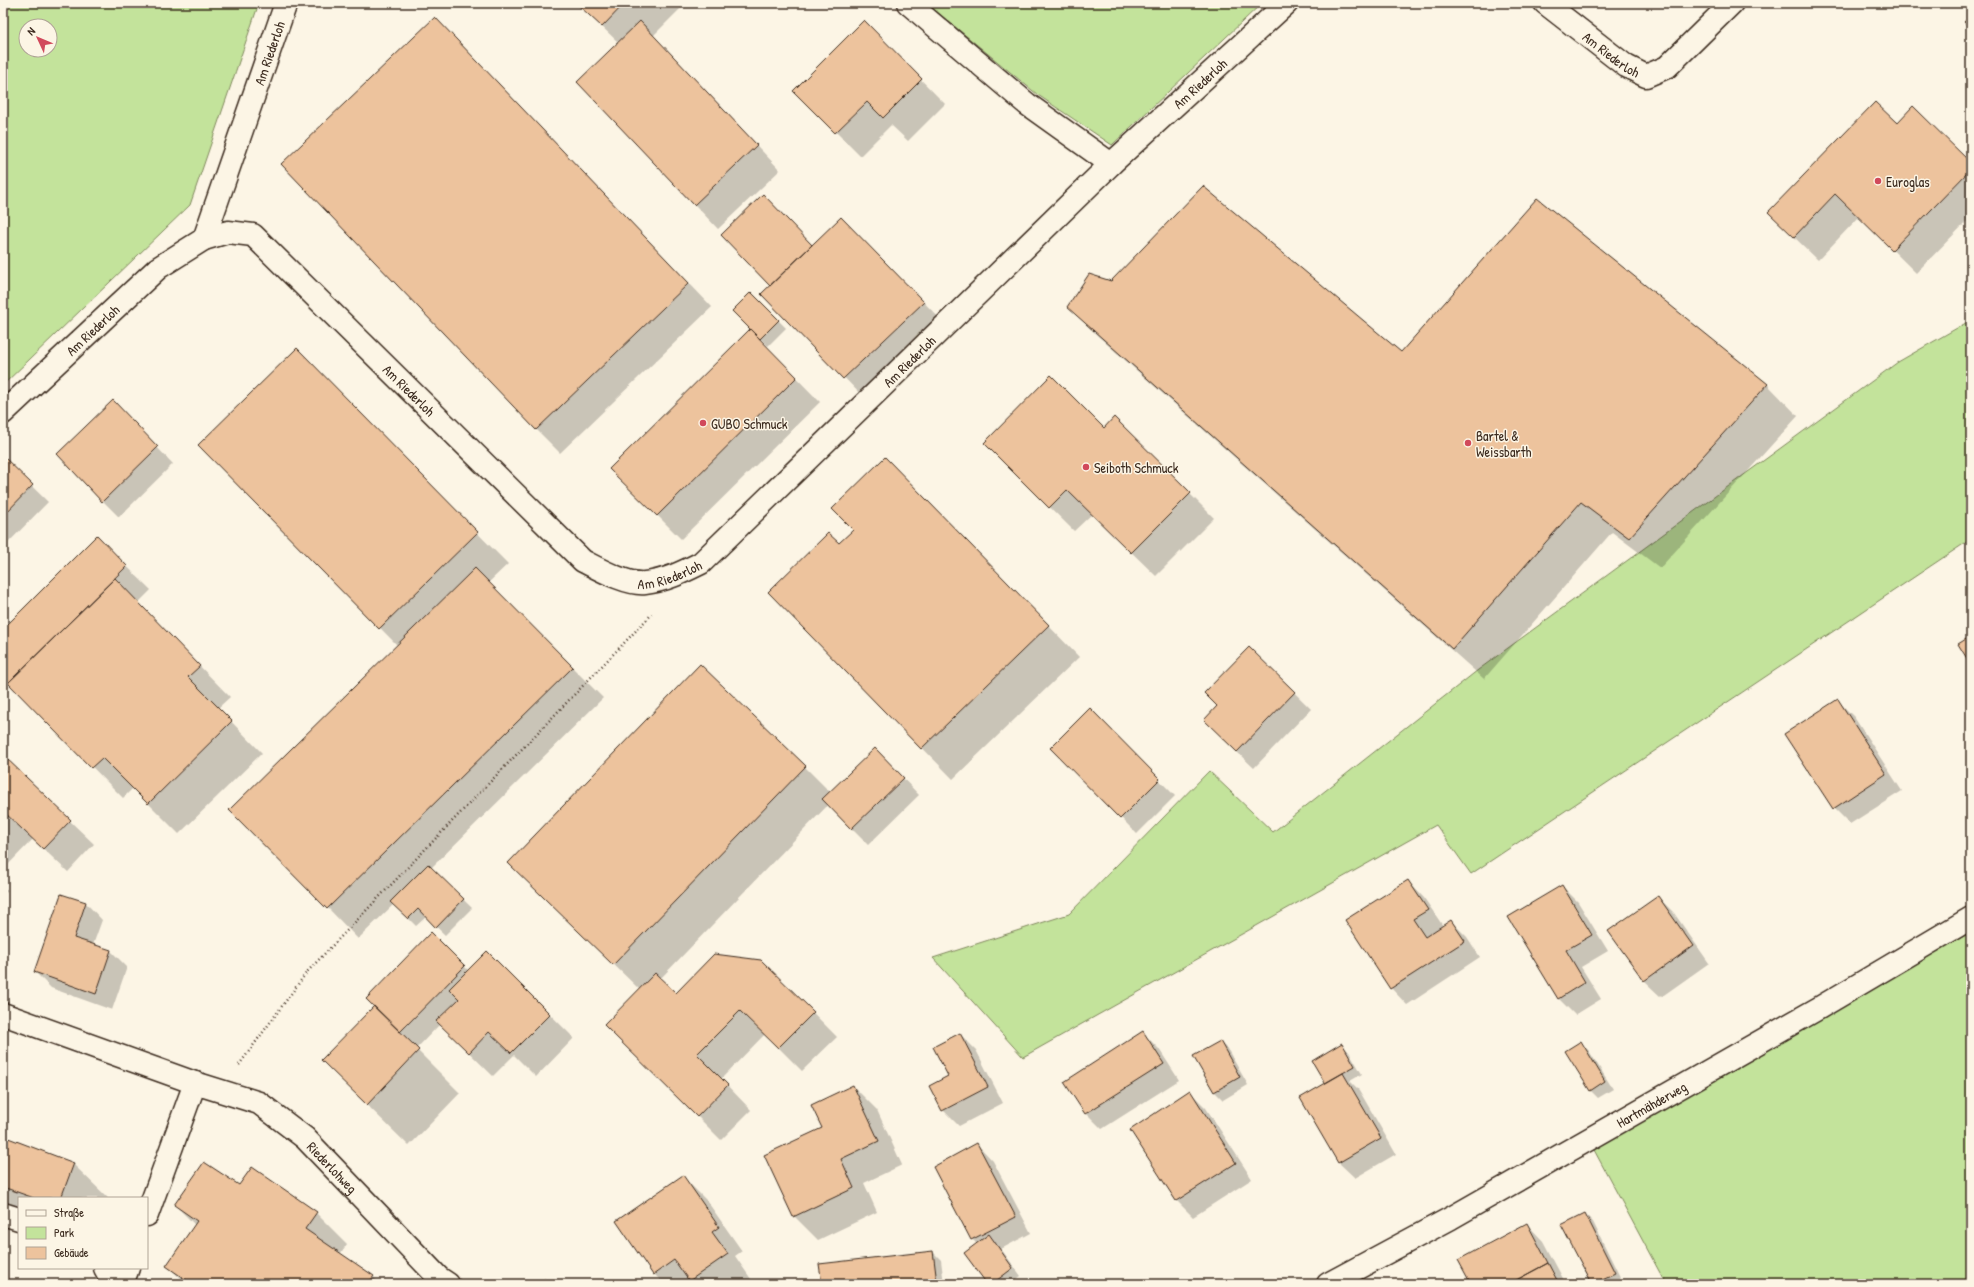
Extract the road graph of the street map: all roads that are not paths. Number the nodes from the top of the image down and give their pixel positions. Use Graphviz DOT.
graph roads {
  1 [pos="286,3"];
  2 [pos="908,3"];
  3 [pos="1287,3"];
  4 [pos="1545,3"];
  5 [pos="1732,3"];
  6 [pos="1111,164"];
  7 [pos="204,239"];
  8 [pos="3,413"];
  9 [pos="1971,918"];
  10 [pos="3,1014"];
  11 [pos="195,1083"];
  12 [pos="148,1212"];
  13 [pos="3,1214"];
  14 [pos="18,1219"];
  15 [pos="106,1269"];
  16 [pos="128,1269"];
  17 [pos="114,1284"];
  18 [pos="122,1284"];
  19 [pos="448,1284"];
  20 [pos="1328,1284"];
  1 -- 7 [label="street, Am Riederloh"];
  2 -- 6 [label="street"];
  3 -- 6 [label="street, Am Riederloh"];
  4 -- 5 [label="street, Am Riederloh"];
  6 -- 7 [label="street, Am Riederloh"];
  7 -- 8 [label="street, Am Riederloh"];
  9 -- 20 [label="street, Hartmähderweg"];
  10 -- 11 [label="street, Riederlohweg"];
  11 -- 12 [label="street"];
  11 -- 19 [label="street, Riederlohweg"];
  13 -- 14 [label="street"];
  15 -- 17 [label="street"];
  16 -- 18 [label="street"];
}
